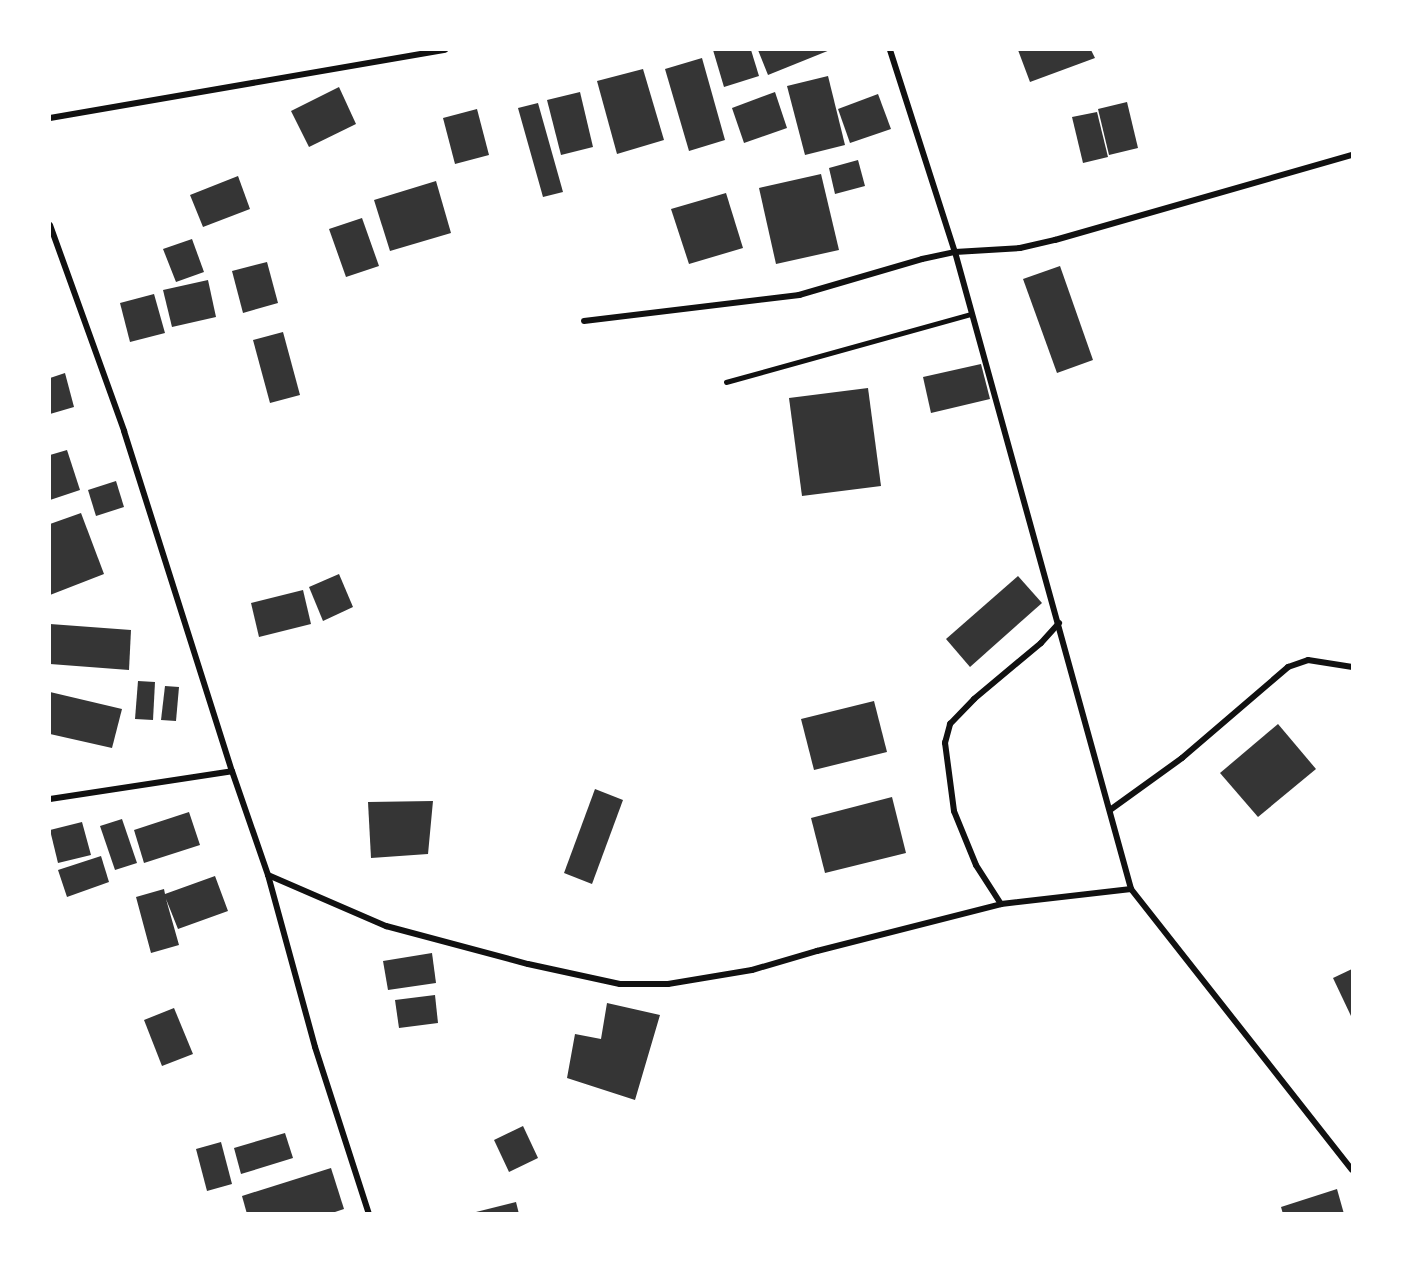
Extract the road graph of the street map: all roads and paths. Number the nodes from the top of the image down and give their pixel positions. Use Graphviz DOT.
graph roads {
  1 [pos="445,50"];
  2 [pos="890,50"];
  3 [pos="50,118"];
  4 [pos="1353,155"];
  5 [pos="50,225"];
  6 [pos="955,252"];
  7 [pos="972,314"];
  8 [pos="585,321"];
  9 [pos="726,382"];
  10 [pos="1059,623"];
  11 [pos="1353,667"];
  12 [pos="232,771"];
  13 [pos="50,799"];
  14 [pos="1110,810"];
  15 [pos="268,875"];
  16 [pos="1131,889"];
  17 [pos="1001,904"];
  18 [pos="1353,1170"];
  19 [pos="369,1214"];
  1 -- 3 [label="street"];
  2 -- 6 [label="street"];
  4 -- 6 [label="street"];
  5 -- 12 [label="street"];
  6 -- 7 [label="street"];
  6 -- 8 [label="street"];
  7 -- 9 [label="lane"];
  7 -- 10 [label="street"];
  10 -- 14 [label="street"];
  10 -- 17 [label="street"];
  11 -- 14 [label="street"];
  12 -- 13 [label="street"];
  12 -- 15 [label="street"];
  14 -- 16 [label="street"];
  15 -- 17 [label="street"];
  15 -- 19 [label="street"];
  16 -- 17 [label="street"];
  16 -- 18 [label="street"];
}
